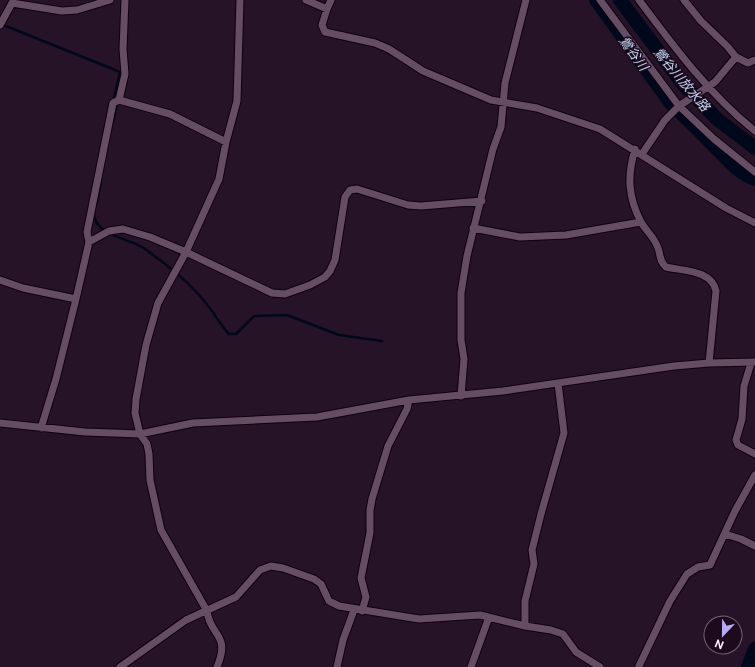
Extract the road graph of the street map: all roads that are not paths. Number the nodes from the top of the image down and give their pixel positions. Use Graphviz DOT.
graph roads {
  1 [pos="110,0"];
  2 [pos="125,0"];
  3 [pos="240,0"];
  4 [pos="306,0"];
  5 [pos="331,0"];
  6 [pos="526,0"];
  7 [pos="600,0"];
  8 [pos="639,0"];
  9 [pos="684,0"];
  10 [pos="12,1"];
  11 [pos="327,9"];
  12 [pos="1,24"];
  13 [pos="736,57"];
  14 [pos="755,60"];
  15 [pos="706,88"];
  16 [pos="116,101"];
  17 [pos="503,104"];
  18 [pos="681,105"];
  19 [pos="755,131"];
  20 [pos="226,142"];
  21 [pos="635,149"];
  22 [pos="642,154"];
  23 [pos="755,172"];
  24 [pos="482,201"];
  25 [pos="641,222"];
  26 [pos="755,223"];
  27 [pos="473,228"];
  28 [pos="89,242"];
  29 [pos="186,252"];
  30 [pos="0,280"];
  31 [pos="76,299"];
  32 [pos="709,363"];
  33 [pos="753,363"];
  34 [pos="558,382"];
  35 [pos="461,396"];
  36 [pos="409,400"];
  37 [pos="0,423"];
  38 [pos="41,428"];
  39 [pos="140,434"];
  40 [pos="755,454"];
  41 [pos="755,475"];
  42 [pos="725,534"];
  43 [pos="755,546"];
  44 [pos="207,610"];
  45 [pos="354,610"];
  46 [pos="362,611"];
  47 [pos="489,617"];
  48 [pos="525,626"];
  49 [pos="120,667"];
  50 [pos="217,667"];
  51 [pos="337,667"];
  52 [pos="471,667"];
  53 [pos="600,667"];
  54 [pos="639,667"];
  1 -- 10 [label="street"];
  2 -- 16 [label="street"];
  3 -- 20 [label="street"];
  4 -- 11 [label="street"];
  5 -- 11 [label="street"];
  6 -- 17 [label="street"];
  7 -- 18 [label="street"];
  8 -- 15 [label="street"];
  9 -- 13 [label="street"];
  10 -- 12 [label="street"];
  11 -- 17 [label="street"];
  13 -- 14 [label="street"];
  13 -- 15 [label="street"];
  15 -- 18 [label="street"];
  15 -- 19 [label="street"];
  16 -- 20 [label="street"];
  16 -- 28 [label="street"];
  17 -- 21 [label="street"];
  17 -- 24 [label="street"];
  18 -- 22 [label="street"];
  18 -- 23 [label="street"];
  20 -- 29 [label="street"];
  21 -- 22 [label="street"];
  21 -- 25 [label="street"];
  22 -- 26 [label="street"];
  24 -- 27 [label="street"];
  24 -- 29 [label="street"];
  25 -- 27 [label="street"];
  25 -- 32 [label="street"];
  27 -- 35 [label="street"];
  28 -- 29 [label="street"];
  28 -- 31 [label="street"];
  29 -- 39 [label="street"];
  30 -- 31 [label="street"];
  31 -- 38 [label="street"];
  32 -- 33 [label="street"];
  32 -- 34 [label="street"];
  33 -- 40 [label="street"];
  34 -- 35 [label="street"];
  34 -- 48 [label="street"];
  35 -- 36 [label="street"];
  36 -- 39 [label="street"];
  36 -- 46 [label="street"];
  37 -- 38 [label="street"];
  38 -- 39 [label="street"];
  39 -- 44 [label="street"];
  41 -- 42 [label="street"];
  42 -- 43 [label="street"];
  42 -- 54 [label="street"];
  44 -- 45 [label="street"];
  44 -- 49 [label="street"];
  44 -- 50 [label="street"];
  45 -- 46 [label="street"];
  45 -- 51 [label="street"];
  46 -- 47 [label="street"];
  47 -- 48 [label="street"];
  47 -- 52 [label="street"];
  48 -- 53 [label="street"];
}
